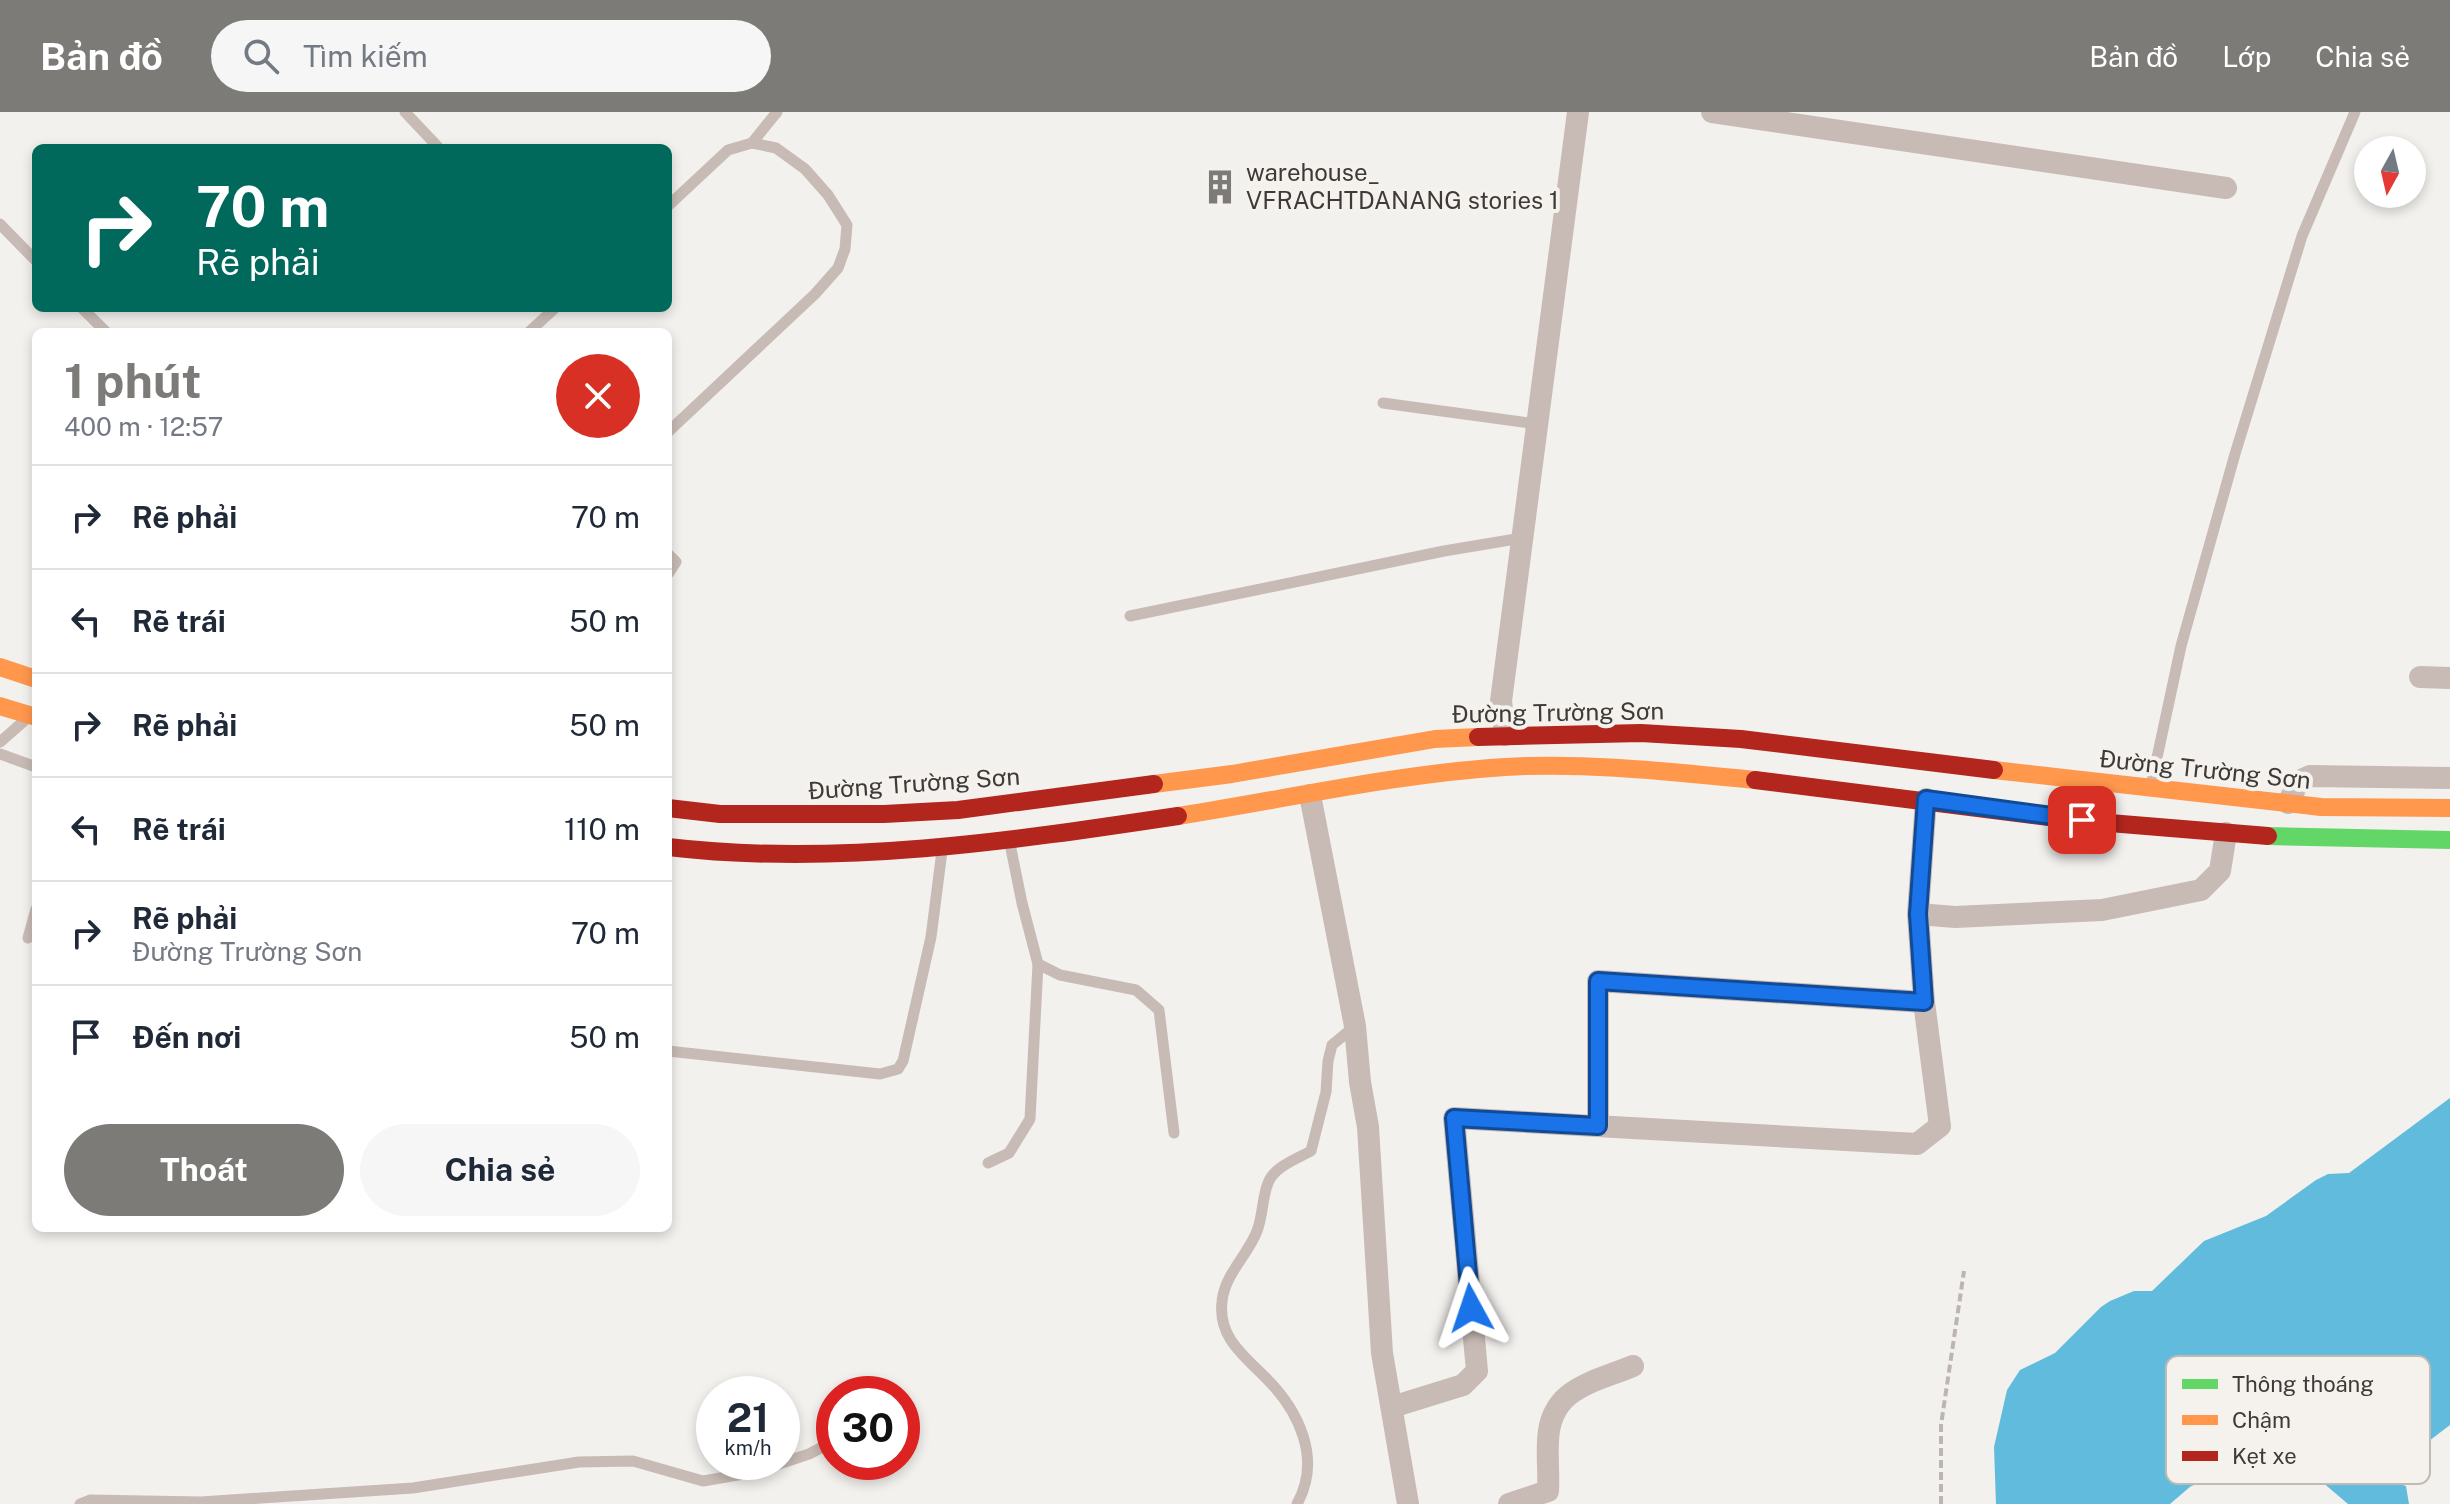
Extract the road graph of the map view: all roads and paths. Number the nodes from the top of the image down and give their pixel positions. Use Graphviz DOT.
graph roads {
  1 [pos="405,112"];
  2 [pos="777,112"];
  3 [pos="1578,112"];
  4 [pos="1712,112"];
  5 [pos="2355,112"];
  6 [pos="752,143"];
  7 [pos="435,144"];
  8 [pos="2226,188"];
  9 [pos="672,202"];
  10 [pos="0,224"];
  11 [pos="32,257"];
  12 [pos="86,312"];
  13 [pos="551,312"];
  14 [pos="102,328"];
  15 [pos="533,328"];
  16 [pos="1383,403"];
  17 [pos="1537,424"];
  18 [pos="672,428"];
  19 [pos="1522,538"];
  20 [pos="1130,616"];
  21 [pos="0,667"];
  22 [pos="2420,677"];
  23 [pos="32,678"];
  24 [pos="2450,678"];
  25 [pos="0,706"];
  26 [pos="32,715"];
  27 [pos="32,718"];
  28 [pos="1505,735"];
  29 [pos="0,742"];
  30 [pos="0,754"];
  31 [pos="32,766"];
  32 [pos="2450,778"];
  33 [pos="2150,789"];
  34 [pos="1310,795"];
  35 [pos="1926,799"];
  36 [pos="2288,803"];
  37 [pos="672,808"];
  38 [pos="2450,808"];
  39 [pos="2226,833"];
  40 [pos="1009,839"];
  41 [pos="2450,840"];
  42 [pos="942,846"];
  43 [pos="672,847"];
  44 [pos="1918,914"];
  45 [pos="32,924"];
  46 [pos="28,938"];
  47 [pos="1038,964"];
  48 [pos="1924,1002"];
  49 [pos="1355,1026"];
  50 [pos="672,1051"];
  51 [pos="1598,1126"];
  52 [pos="1174,1133"];
  53 [pos="988,1163"];
  54 [pos="1964,1271"];
  55 [pos="1633,1366"];
  56 [pos="1392,1407"];
  57 [pos="816,1450"];
  58 [pos="189,1503"];
  59 [pos="80,1504"];
  60 [pos="1297,1504"];
  61 [pos="1408,1504"];
  62 [pos="1509,1504"];
  63 [pos="1941,1504"];
  1 -- 7 [label="lane"];
  2 -- 6 [label="lane"];
  3 -- 17 [label="street"];
  4 -- 8 [label="street"];
  5 -- 33 [label="lane"];
  6 -- 9 [label="lane"];
  6 -- 18 [label="lane"];
  10 -- 11 [label="lane"];
  12 -- 14 [label="lane"];
  13 -- 15 [label="lane"];
  16 -- 17 [label="lane"];
  17 -- 19 [label="street"];
  19 -- 20 [label="lane"];
  19 -- 28 [label="street"];
  21 -- 23 [label="highway"];
  22 -- 24 [label="street"];
  25 -- 26 [label="highway"];
  27 -- 29 [label="lane"];
  28 -- 33 [label="highway, Đường Trường Sơn"];
  28 -- 37 [label="highway, Đường Trường Sơn"];
  30 -- 31 [label="lane"];
  32 -- 36 [label="street"];
  33 -- 36 [label="highway, Đường Trường Sơn"];
  34 -- 35 [label="highway"];
  34 -- 40 [label="highway"];
  34 -- 49 [label="street"];
  35 -- 39 [label="highway"];
  35 -- 44 [label="street"];
  36 -- 38 [label="highway, Đường Trường Sơn"];
  39 -- 41 [label="highway"];
  39 -- 44 [label="street"];
  40 -- 42 [label="highway"];
  40 -- 47 [label="lane"];
  42 -- 43 [label="highway"];
  42 -- 50 [label="lane"];
  44 -- 48 [label="street"];
  45 -- 46 [label="lane"];
  47 -- 52 [label="lane"];
  47 -- 53 [label="lane"];
  48 -- 51 [label="street"];
  48 -- 51 [label="street"];
  49 -- 56 [label="street"];
  49 -- 60 [label="lane"];
  51 -- 56 [label="street"];
  54 -- 63 [label="path"];
  55 -- 62 [label="street"];
  56 -- 61 [label="street"];
  57 -- 58 [label="lane"];
  58 -- 59 [label="lane"];
}
